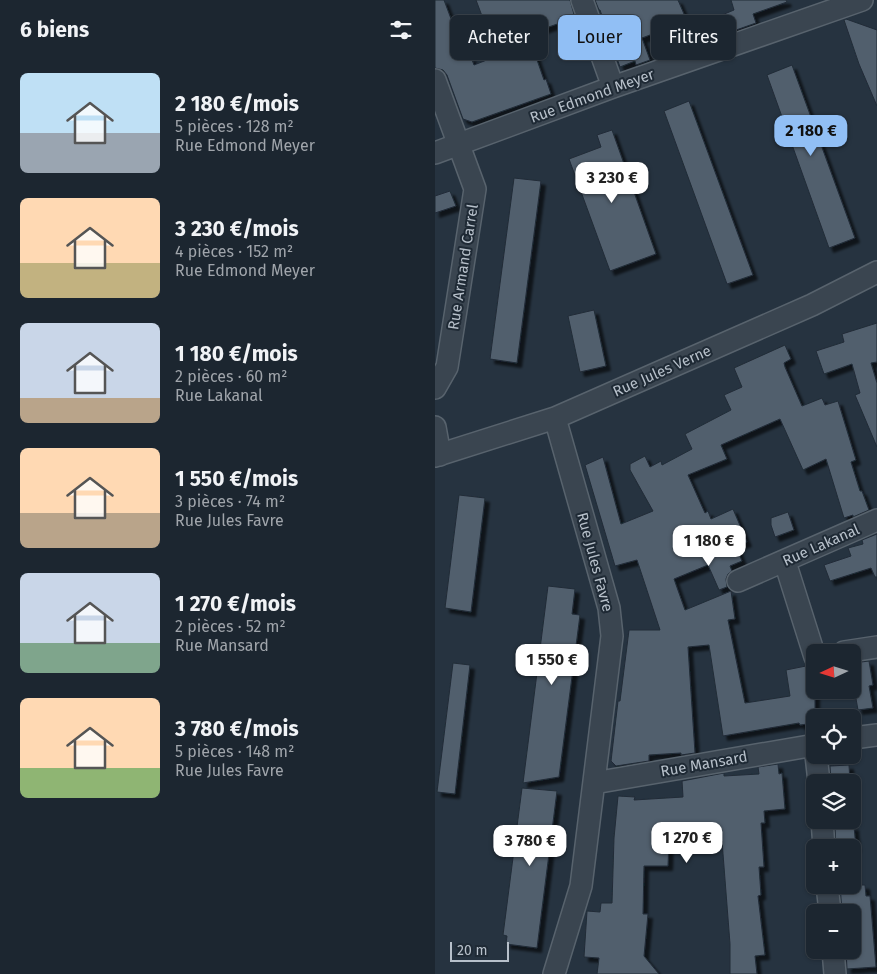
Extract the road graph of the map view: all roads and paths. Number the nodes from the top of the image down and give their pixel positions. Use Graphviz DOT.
graph roads {
  1 [pos="582,0"];
  2 [pos="862,0"];
  3 [pos="435,80"];
  4 [pos="613,88"];
  5 [pos="458,145"];
  6 [pos="435,153"];
  7 [pos="877,272"];
  8 [pos="435,388"];
  9 [pos="555,418"];
  10 [pos="435,427"];
  11 [pos="438,456"];
  12 [pos="877,520"];
  13 [pos="785,562"];
  14 [pos="738,581"];
  15 [pos="811,644"];
  16 [pos="877,647"];
  17 [pos="861,649"];
  18 [pos="877,734"];
  19 [pos="861,737"];
  20 [pos="806,746"];
  21 [pos="594,783"];
  22 [pos="834,959"];
  23 [pos="554,974"];
  24 [pos="835,974"];
  1 -- 4 [label="street"];
  2 -- 4 [label="street, Rue Edmond Meyer"];
  3 -- 5 [label="street, Rue Armand Carrel"];
  4 -- 5 [label="street, Rue Edmond Meyer"];
  5 -- 6 [label="street, Rue Edmond Meyer"];
  5 -- 8 [label="street, Rue Armand Carrel"];
  7 -- 9 [label="street, Rue Jules Verne"];
  9 -- 11 [label="street, Rue Jules Verne"];
  9 -- 21 [label="street, Rue Jules Favre"];
  10 -- 11 [label="street"];
  12 -- 13 [label="street, Rue Lakanal"];
  13 -- 14 [label="street, Rue Lakanal"];
  13 -- 15 [label="street"];
  16 -- 17 [label="street"];
  18 -- 19 [label="street"];
  20 -- 21 [label="street, Rue Mansard"];
  21 -- 23 [label="street, Rue Jules Favre"];
  22 -- 24 [label="street"];
}
